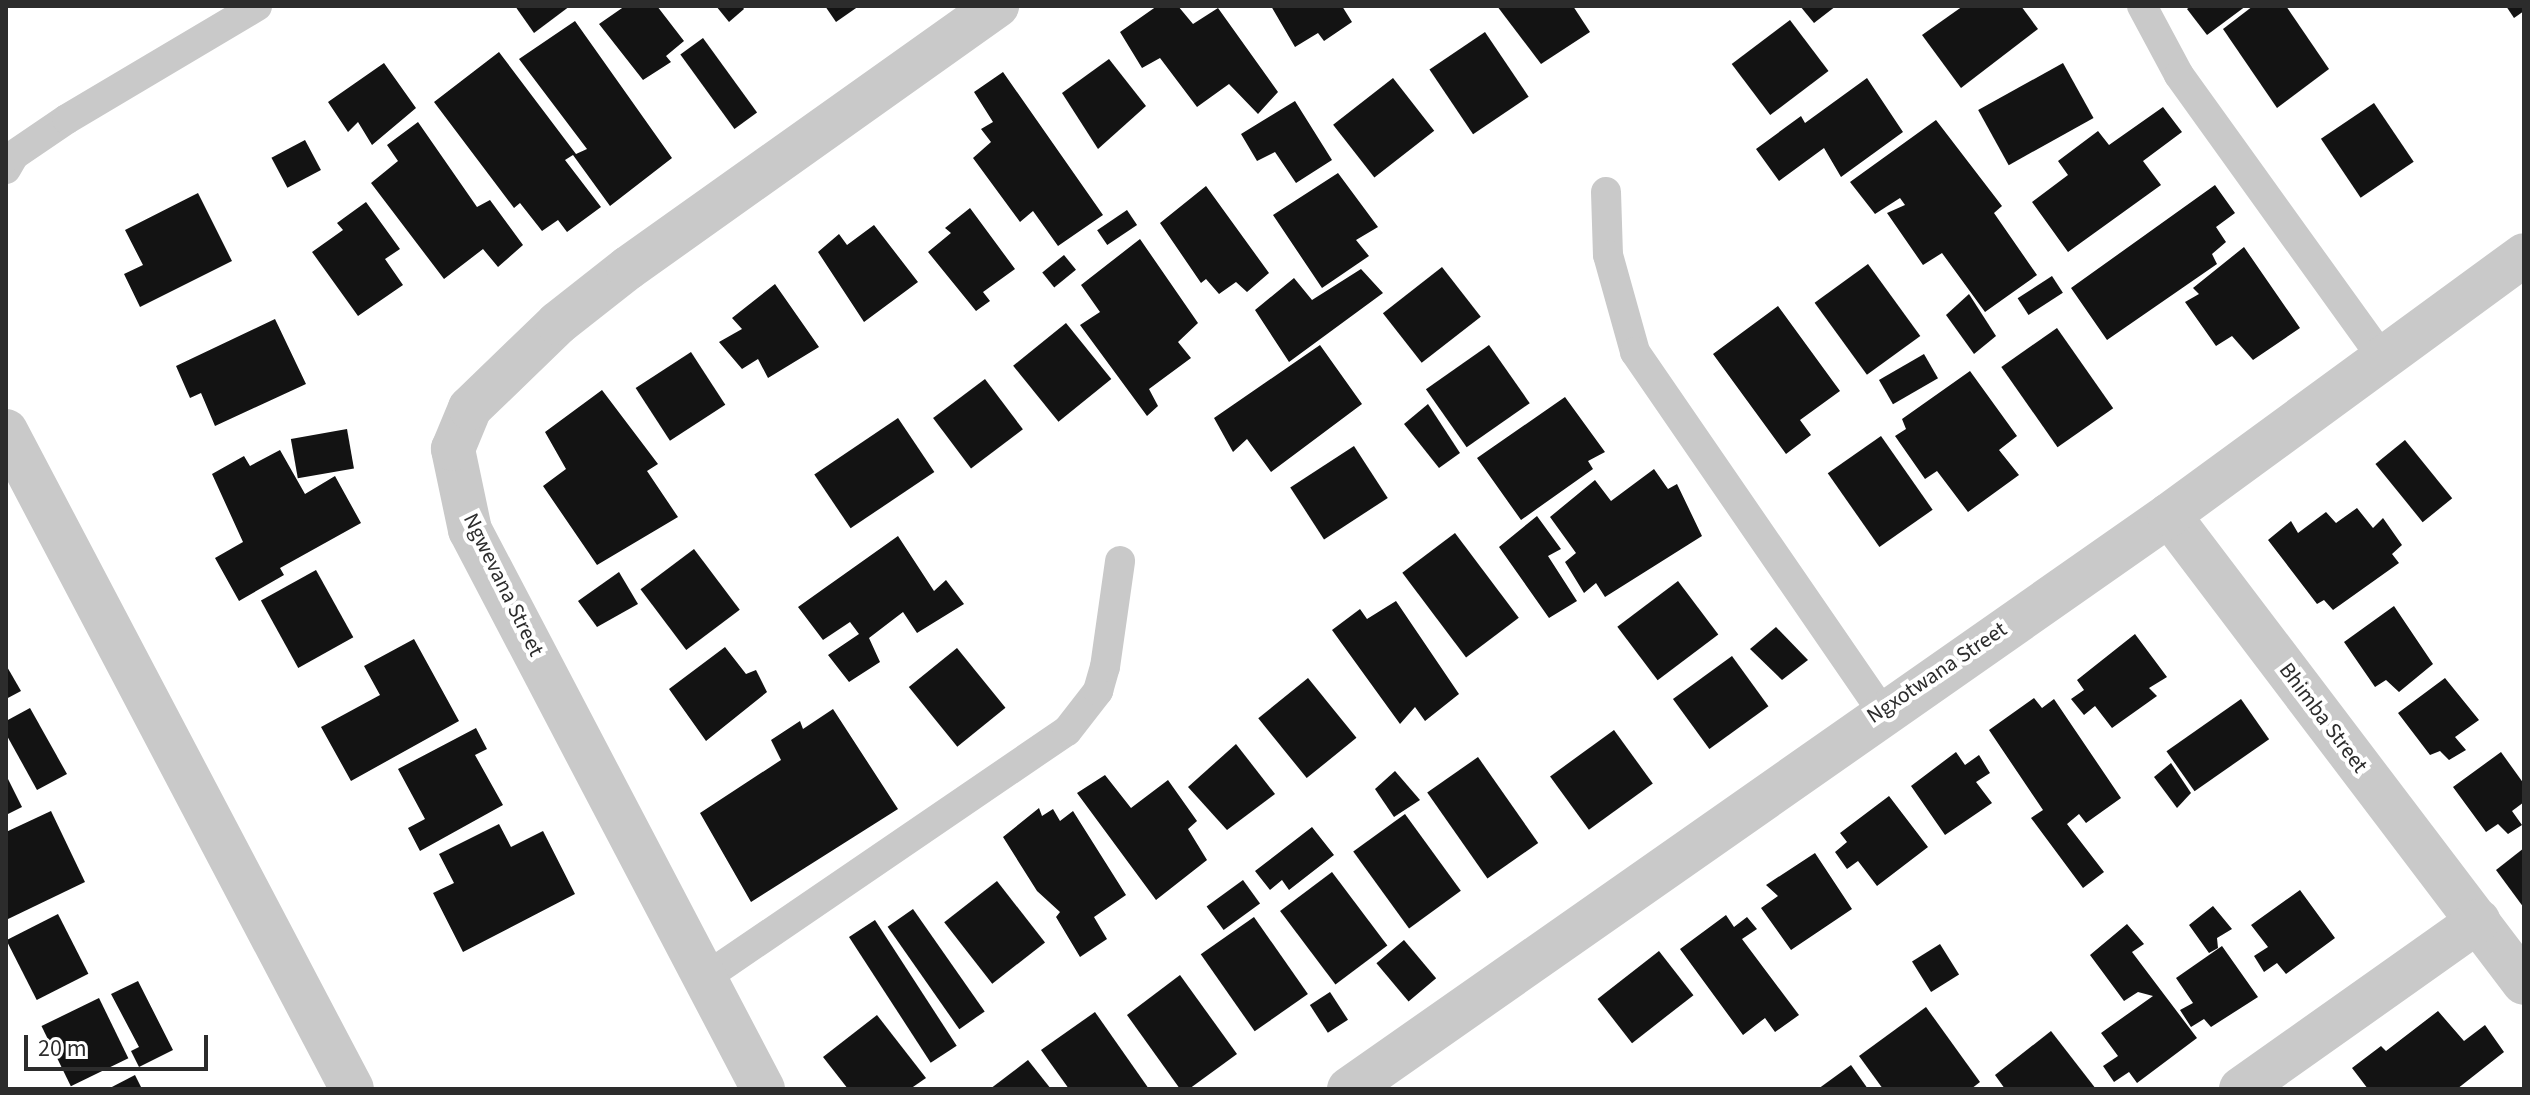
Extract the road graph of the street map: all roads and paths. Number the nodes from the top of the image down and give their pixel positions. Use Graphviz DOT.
graph roads {
  1 [pos="257,6"];
  2 [pos="997,6"];
  3 [pos="2142,6"];
  4 [pos="6,169"];
  5 [pos="1606,192"];
  6 [pos="2524,255"];
  7 [pos="2382,358"];
  8 [pos="6,431"];
  9 [pos="2169,515"];
  10 [pos="1120,561"];
  11 [pos="1882,711"];
  12 [pos="2478,921"];
  13 [pos="706,977"];
  14 [pos="2524,983"];
  15 [pos="352,1089"];
  16 [pos="763,1089"];
  17 [pos="1349,1089"];
  18 [pos="2241,1089"];
  1 -- 4 [label="lane"];
  2 -- 13 [label="street, Ngwevana Street"];
  3 -- 7 [label="lane"];
  5 -- 11 [label="lane"];
  6 -- 7 [label="street, Ngxotwana Street"];
  7 -- 9 [label="street, Ngxotwana Street"];
  8 -- 15 [label="street"];
  9 -- 11 [label="street, Ngxotwana Street"];
  9 -- 12 [label="street, Bhimba Street"];
  10 -- 13 [label="lane"];
  11 -- 17 [label="street, Ngxotwana Street"];
  12 -- 14 [label="street, Bhimba Street"];
  12 -- 18 [label="street"];
  13 -- 16 [label="street, Ngwevana Street"];
}
